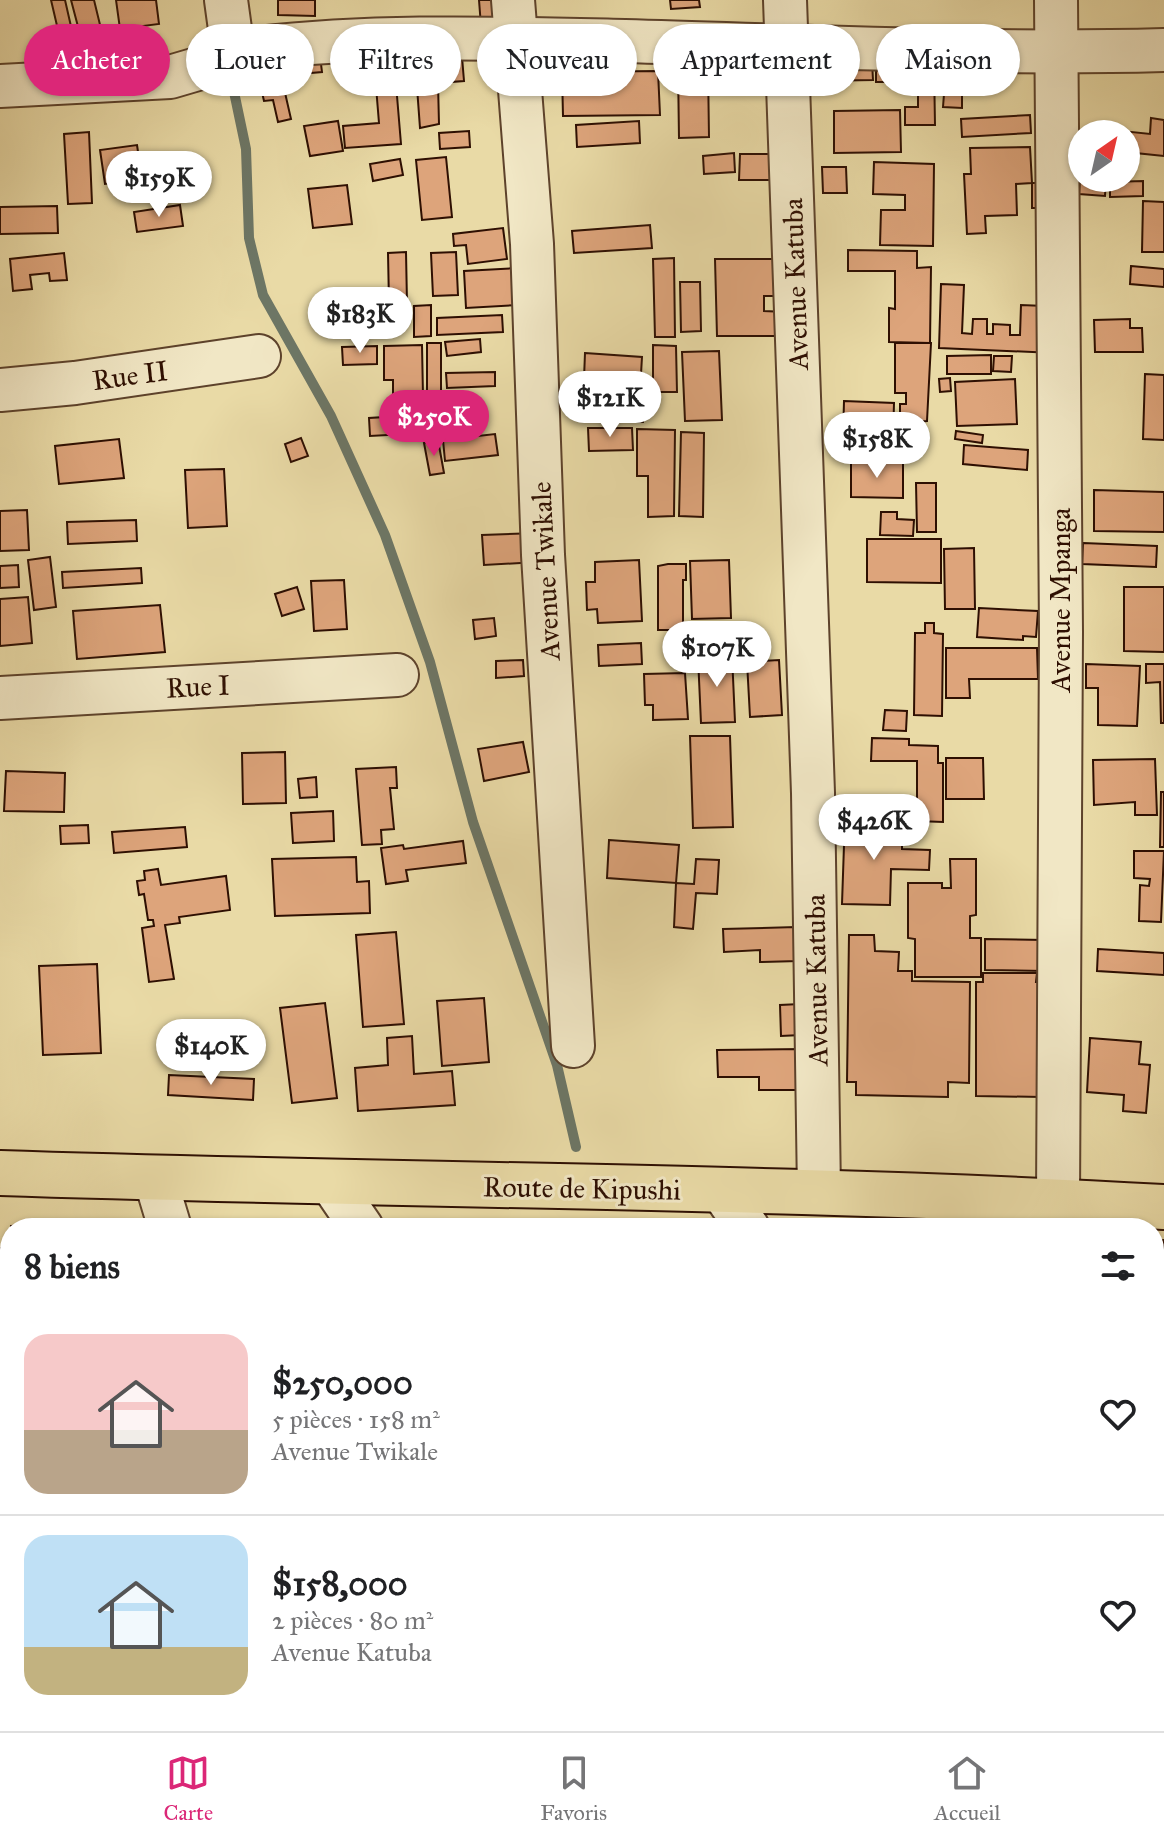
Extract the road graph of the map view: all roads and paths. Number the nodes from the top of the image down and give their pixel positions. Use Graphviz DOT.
graph roads {
  1 [pos="226,0"];
  2 [pos="785,0"];
  3 [pos="1056,0"];
  4 [pos="514,19"];
  5 [pos="228,24"];
  6 [pos="786,24"];
  7 [pos="653,33"];
  8 [pos="314,45"];
  9 [pos="860,48"];
  10 [pos="1164,50"];
  11 [pos="1055,53"];
  12 [pos="186,71"];
  13 [pos="0,86"];
  14 [pos="789,96"];
  15 [pos="259,356"];
  16 [pos="0,390"];
  17 [pos="397,675"];
  18 [pos="0,698"];
  19 [pos="573,1046"];
  20 [pos="0,1173"];
  21 [pos="155,1178"];
  22 [pos="332,1184"];
  23 [pos="722,1191"];
  24 [pos="819,1192"];
  25 [pos="1058,1201"];
  26 [pos="1164,1207"];
  27 [pos="1116,1216"];
  28 [pos="167,1218"];
  29 [pos="355,1218"];
  30 [pos="741,1218"];
  1 -- 5 [label="street"];
  2 -- 6 [label="street, Avenue Katuba"];
  3 -- 11 [label="street, Avenue Mpanga"];
  4 -- 7 [label="street"];
  4 -- 8 [label="street"];
  4 -- 19 [label="street, Avenue Twikale"];
  9 -- 11 [label="street"];
  10 -- 11 [label="street"];
  11 -- 25 [label="street, Avenue Mpanga"];
  12 -- 13 [label="street"];
  14 -- 24 [label="street, Avenue Katuba"];
  15 -- 16 [label="street, Rue II"];
  17 -- 18 [label="street, Rue I"];
  20 -- 21 [label="highway, Route de Kipushi"];
  21 -- 22 [label="highway, Route de Kipushi"];
  21 -- 28 [label="street"];
  22 -- 23 [label="highway, Route de Kipushi"];
  22 -- 29 [label="street"];
  23 -- 24 [label="highway, Route de Kipushi"];
  23 -- 30 [label="street"];
  24 -- 25 [label="highway, Route de Kipushi"];
  25 -- 27 [label="highway, Route de Kipushi"];
  26 -- 27 [label="highway, Route de Kipushi"];
}
